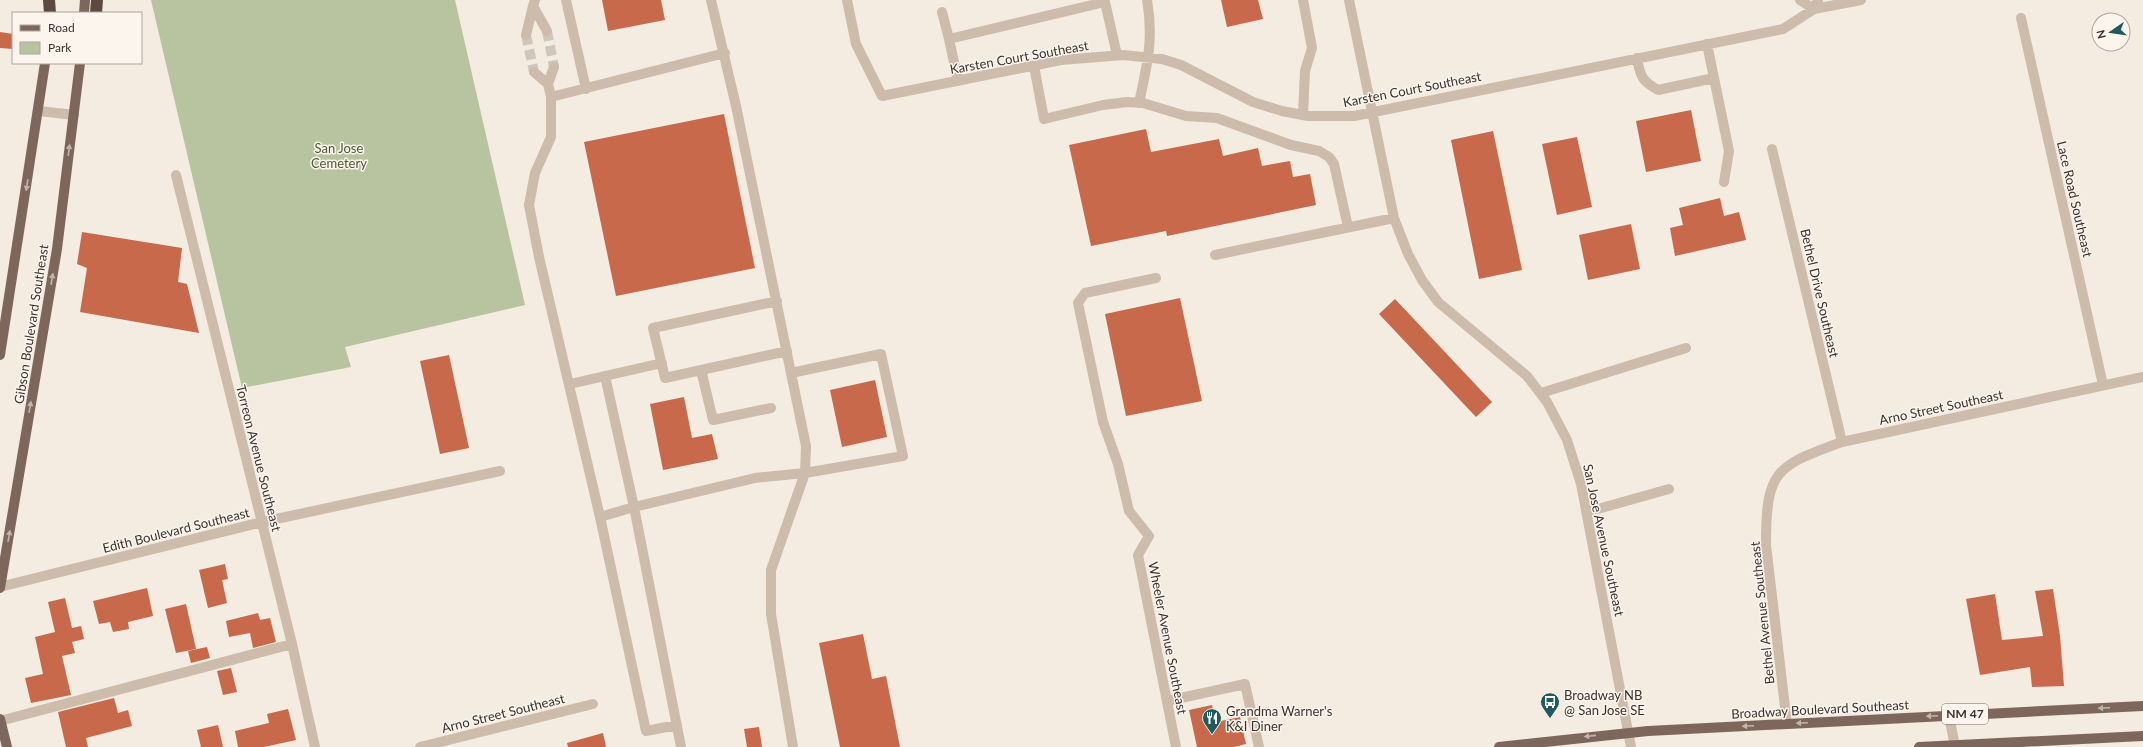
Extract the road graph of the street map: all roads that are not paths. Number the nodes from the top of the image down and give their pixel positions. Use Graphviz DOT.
graph roads {
  1 [pos="49,0"];
  2 [pos="53,0"];
  3 [pos="85,0"];
  4 [pos="97,0"];
  5 [pos="566,0"];
  6 [pos="711,0"];
  7 [pos="848,0"];
  8 [pos="1147,0"];
  9 [pos="1303,0"];
  10 [pos="1349,0"];
  11 [pos="1800,0"];
  12 [pos="1860,0"];
  13 [pos="534,3"];
  14 [pos="1816,4"];
  15 [pos="51,12"];
  16 [pos="51,12"];
  17 [pos="84,12"];
  18 [pos="96,12"];
  19 [pos="942,12"];
  20 [pos="2021,18"];
  21 [pos="547,30"];
  22 [pos="526,35"];
  23 [pos="949,39"];
  24 [pos="1707,44"];
  25 [pos="725,53"];
  26 [pos="1117,55"];
  27 [pos="1148,58"];
  28 [pos="1637,58"];
  29 [pos="45,64"];
  30 [pos="80,64"];
  31 [pos="1034,66"];
  32 [pos="554,67"];
  33 [pos="534,72"];
  34 [pos="1714,78"];
  35 [pos="958,81"];
  36 [pos="548,84"];
  37 [pos="586,89"];
  38 [pos="551,97"];
  39 [pos="1139,103"];
  40 [pos="39,111"];
  41 [pos="1372,113"];
  42 [pos="74,115"];
  43 [pos="1303,115"];
  44 [pos="1772,149"];
  45 [pos="176,175"];
  46 [pos="1724,182"];
  47 [pos="1394,218"];
  48 [pos="1348,227"];
  49 [pos="1215,255"];
  50 [pos="1156,278"];
  51 [pos="776,301"];
  52 [pos="1686,348"];
  53 [pos="787,351"];
  54 [pos="0,355"];
  55 [pos="662,363"];
  56 [pos="701,370"];
  57 [pos="791,373"];
  58 [pos="605,376"];
  59 [pos="2143,377"];
  60 [pos="570,384"];
  61 [pos="2103,385"];
  62 [pos="1541,393"];
  63 [pos="771,408"];
  64 [pos="1842,442"];
  65 [pos="500,471"];
  66 [pos="805,473"];
  67 [pos="1669,489"];
  68 [pos="1768,500"];
  69 [pos="634,507"];
  70 [pos="1587,512"];
  71 [pos="600,517"];
  72 [pos="262,522"];
  73 [pos="0,587"];
  74 [pos="292,644"];
  75 [pos="1239,686"];
  76 [pos="1167,701"];
  77 [pos="593,704"];
  78 [pos="2143,706"];
  79 [pos="1949,715"];
  80 [pos="0,720"];
  81 [pos="1787,724"];
  82 [pos="677,725"];
  83 [pos="1629,732"];
  84 [pos="2143,736"];
  85 [pos="1955,746"];
  86 [pos="7,747"];
  87 [pos="315,747"];
  88 [pos="420,747"];
  89 [pos="681,747"];
  90 [pos="793,747"];
  91 [pos="1176,747"];
  92 [pos="1252,747"];
  93 [pos="1259,747"];
  94 [pos="1499,747"];
  95 [pos="1631,747"];
  96 [pos="1919,747"];
  1 -- 15 [label="highway"];
  2 -- 16 [label="main road"];
  3 -- 17 [label="main road"];
  4 -- 18 [label="highway"];
  5 -- 37 [label="street"];
  6 -- 25 [label="street"];
  7 -- 35 [label="street, Karsten Court Southeast"];
  8 -- 27 [label="street"];
  9 -- 43 [label="street"];
  10 -- 41 [label="street, San Jose Avenue Southeast"];
  11 -- 14 [label="street"];
  12 -- 14 [label="street"];
  13 -- 21 [label="street"];
  13 -- 22 [label="street"];
  14 -- 24 [label="street, Karsten Court Southeast"];
  19 -- 23 [label="street"];
  20 -- 61 [label="street, Lace Road Southeast"];
  23 -- 26 [label="street"];
  23 -- 35 [label="street"];
  24 -- 28 [label="street, Karsten Court Southeast"];
  24 -- 34 [label="street"];
  25 -- 37 [label="street"];
  25 -- 51 [label="street"];
  26 -- 27 [label="street, Karsten Court Southeast"];
  26 -- 31 [label="street, Karsten Court Southeast"];
  27 -- 39 [label="street"];
  27 -- 43 [label="street, Karsten Court Southeast"];
  28 -- 34 [label="street"];
  28 -- 41 [label="street, Karsten Court Southeast"];
  29 -- 40 [label="main road, Gibson Boulevard Southeast"];
  30 -- 42 [label="main road, Gibson Boulevard Southeast"];
  31 -- 35 [label="street, Karsten Court Southeast"];
  31 -- 39 [label="street"];
  32 -- 36 [label="street"];
  33 -- 36 [label="street"];
  34 -- 46 [label="street"];
  36 -- 38 [label="street"];
  37 -- 38 [label="street"];
  38 -- 60 [label="street"];
  39 -- 48 [label="street"];
  40 -- 42 [label="street"];
  40 -- 54 [label="main road, Gibson Boulevard Southeast, one-way"];
  41 -- 43 [label="street, Karsten Court Southeast"];
  41 -- 47 [label="street, San Jose Avenue Southeast"];
  73 -- 42 [label="main road, Gibson Boulevard Southeast, one-way"];
  44 -- 64 [label="street, Bethel Drive Southeast"];
  45 -- 72 [label="street, Torreon Avenue Southeast"];
  47 -- 48 [label="street"];
  47 -- 62 [label="street, San Jose Avenue Southeast"];
  48 -- 49 [label="street"];
  50 -- 76 [label="street, Wheeler Avenue Southeast"];
  51 -- 53 [label="street"];
  51 -- 55 [label="street"];
  52 -- 62 [label="street"];
  53 -- 56 [label="street"];
  53 -- 57 [label="street"];
  55 -- 56 [label="street"];
  55 -- 58 [label="street"];
  56 -- 63 [label="street"];
  57 -- 66 [label="street"];
  57 -- 66 [label="street"];
  58 -- 60 [label="street"];
  58 -- 69 [label="street"];
  59 -- 61 [label="street, Arno Street Southeast"];
  60 -- 71 [label="street"];
  61 -- 64 [label="street, Arno Street Southeast"];
  62 -- 70 [label="street, San Jose Avenue Southeast"];
  64 -- 68 [label="street, Arno Street Southeast"];
  65 -- 72 [label="street, Edith Boulevard Southeast"];
  66 -- 69 [label="street"];
  66 -- 90 [label="street"];
  67 -- 70 [label="street"];
  68 -- 81 [label="street, Bethel Avenue Southeast"];
  69 -- 71 [label="street"];
  69 -- 82 [label="street"];
  70 -- 83 [label="street, San Jose Avenue Southeast"];
  71 -- 82 [label="street"];
  72 -- 73 [label="street, Edith Boulevard Southeast"];
  72 -- 74 [label="street, Torreon Avenue Southeast"];
  74 -- 80 [label="street"];
  74 -- 87 [label="street, Torreon Avenue Southeast"];
  75 -- 76 [label="street"];
  75 -- 92 [label="street"];
  75 -- 93 [label="street"];
  76 -- 91 [label="street, Wheeler Avenue Southeast"];
  77 -- 88 [label="street, Arno Street Southeast"];
  78 -- 79 [label="main road, Broadway Boulevard Southeast / NM 47, one-way"];
  79 -- 81 [label="main road, Broadway Boulevard Southeast / NM 47, one-way"];
  79 -- 85 [label="street"];
  80 -- 86 [label="main road"];
  81 -- 83 [label="main road, Broadway Boulevard Southeast / NM 47, one-way"];
  82 -- 89 [label="street"];
  83 -- 94 [label="main road, Broadway Boulevard Southeast / NM 47, one-way"];
  83 -- 95 [label="street, San Jose Avenue Southeast"];
  84 -- 85 [label="main road"];
  85 -- 96 [label="main road"];
}
